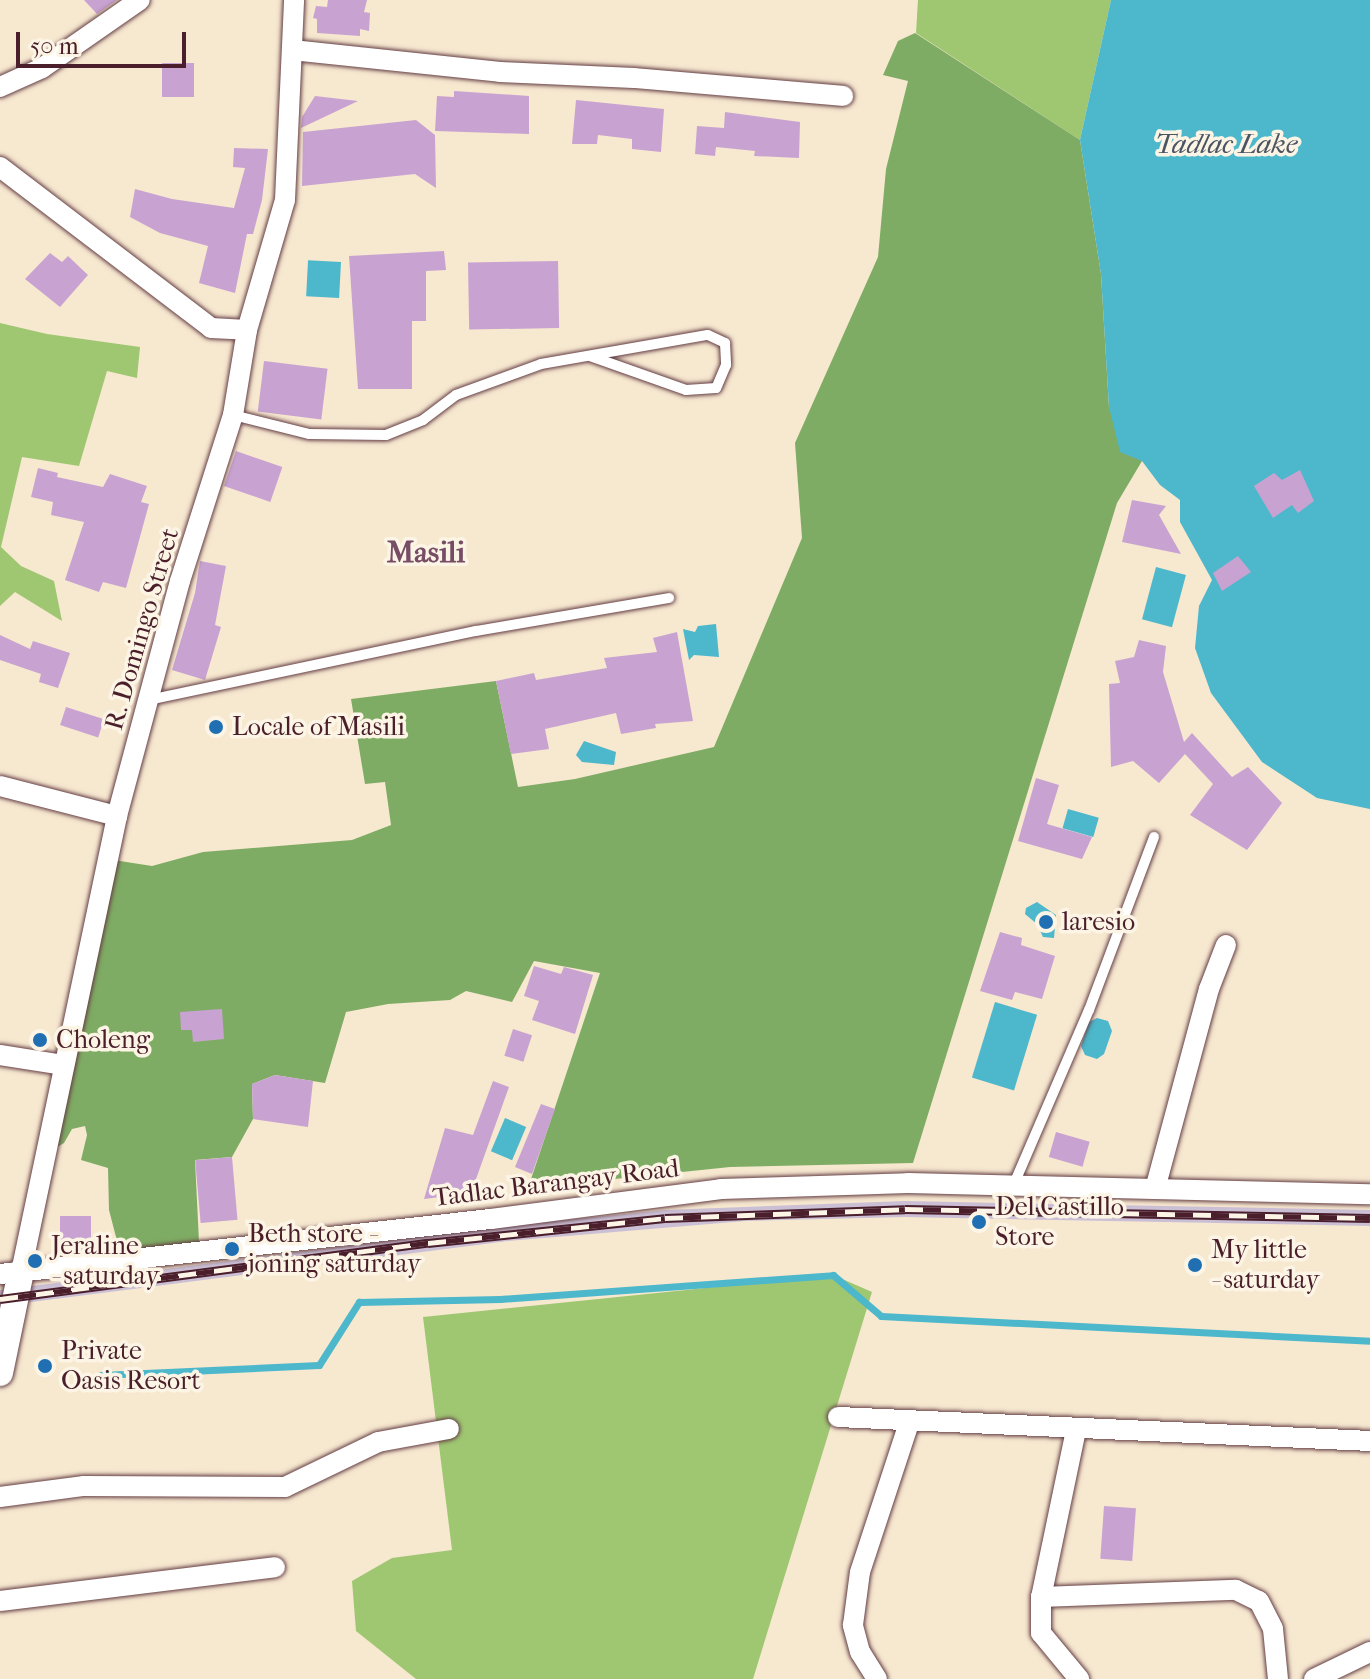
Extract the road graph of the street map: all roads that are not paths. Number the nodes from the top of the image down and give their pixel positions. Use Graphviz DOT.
graph roads {
  1 [pos="140,0"];
  2 [pos="294,0"];
  3 [pos="292,50"];
  4 [pos="0,87"];
  5 [pos="843,96"];
  6 [pos="0,167"];
  7 [pos="247,330"];
  8 [pos="590,356"];
  9 [pos="233,415"];
  10 [pos="669,598"];
  11 [pos="148,700"];
  12 [pos="0,786"];
  13 [pos="117,816"];
  14 [pos="1154,837"];
  15 [pos="1226,945"];
  16 [pos="0,1055"];
  17 [pos="64,1065"];
  18 [pos="1014,1184"];
  19 [pos="1155,1189"];
  20 [pos="1370,1194"];
  21 [pos="11,1273"];
  22 [pos="0,1373"];
  23 [pos="838,1417"];
  24 [pos="909,1423"];
  25 [pos="449,1429"];
  26 [pos="1076,1430"];
  27 [pos="1370,1441"];
  28 [pos="0,1497"];
  29 [pos="275,1567"];
  30 [pos="1041,1597"];
  31 [pos="0,1601"];
  32 [pos="1370,1652"];
  33 [pos="877,1679"];
  34 [pos="1079,1679"];
  35 [pos="1278,1679"];
  36 [pos="1314,1679"];
  1 -- 4 [label="street"];
  2 -- 3 [label="street, R. Domingo Street"];
  3 -- 5 [label="street"];
  3 -- 7 [label="street, R. Domingo Street"];
  6 -- 7 [label="street"];
  7 -- 9 [label="street, R. Domingo Street"];
  8 -- 8 [label="lane"];
  8 -- 9 [label="lane"];
  9 -- 11 [label="street, R. Domingo Street"];
  10 -- 11 [label="lane"];
  11 -- 13 [label="street, R. Domingo Street"];
  12 -- 13 [label="street"];
  13 -- 17 [label="street, R. Domingo Street"];
  14 -- 18 [label="lane"];
  15 -- 19 [label="street"];
  16 -- 17 [label="street"];
  17 -- 21 [label="street, R. Domingo Street"];
  18 -- 19 [label="street, Tadlac Barangay Road"];
  18 -- 21 [label="street, Tadlac Barangay Road"];
  19 -- 20 [label="street, Tadlac Barangay Road"];
  21 -- 22 [label="street"];
  23 -- 24 [label="street"];
  24 -- 26 [label="street"];
  24 -- 33 [label="street"];
  25 -- 28 [label="street"];
  26 -- 27 [label="street"];
  26 -- 30 [label="street"];
  29 -- 31 [label="street"];
  30 -- 34 [label="street"];
  30 -- 35 [label="street"];
  32 -- 36 [label="street"];
}
